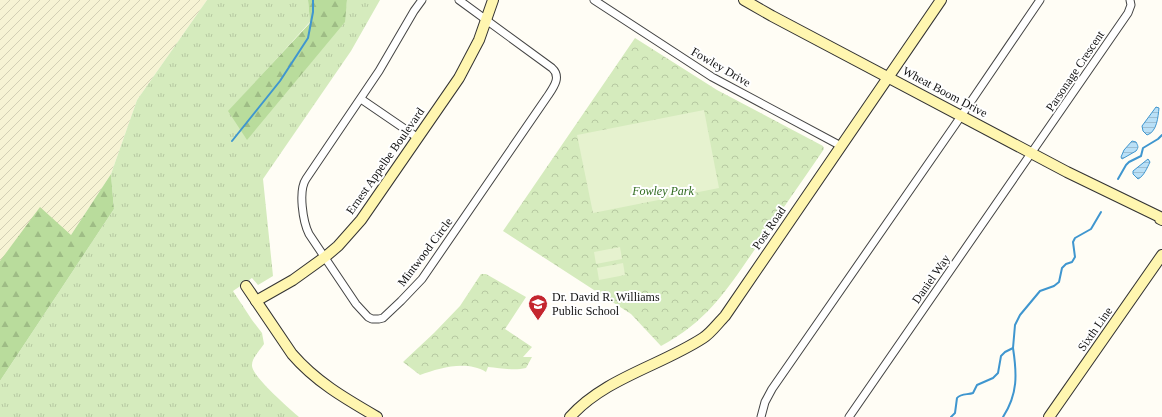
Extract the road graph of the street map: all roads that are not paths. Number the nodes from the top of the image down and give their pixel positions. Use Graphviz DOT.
graph roads {
  1 [pos="422,0"];
  2 [pos="459,0"];
  3 [pos="493,0"];
  4 [pos="594,0"];
  5 [pos="744,0"];
  6 [pos="941,0"];
  7 [pos="1040,0"];
  8 [pos="1130,0"];
  9 [pos="486,20"];
  10 [pos="888,77"];
  11 [pos="361,99"];
  12 [pos="962,116"];
  13 [pos="418,138"];
  14 [pos="840,146"];
  15 [pos="1032,153"];
  16 [pos="1161,219"];
  17 [pos="1162,255"];
  18 [pos="325,257"];
  19 [pos="246,286"];
  20 [pos="256,301"];
  21 [pos="377,417"];
  22 [pos="570,417"];
  23 [pos="761,417"];
  24 [pos="849,417"];
  25 [pos="1049,417"];
  1 -- 11 [label="street, Mintwood Circle"];
  2 -- 9 [label="street, Mintwood Circle"];
  3 -- 9 [label="street, Ernest Appelbe Boulevard"];
  4 -- 14 [label="street, Fowley Drive"];
  5 -- 10 [label="street, Wheat Boom Drive"];
  6 -- 10 [label="street, Post Road"];
  7 -- 12 [label="street"];
  8 -- 15 [label="street, Parsonage Crescent"];
  9 -- 13 [label="street, Ernest Appelbe Boulevard"];
  9 -- 18 [label="street, Mintwood Circle"];
  10 -- 12 [label="street, Wheat Boom Drive"];
  10 -- 14 [label="street, Post Road"];
  11 -- 13 [label="street"];
  11 -- 18 [label="street, Mintwood Circle"];
  12 -- 15 [label="street, Wheat Boom Drive"];
  12 -- 23 [label="street"];
  13 -- 18 [label="street, Ernest Appelbe Boulevard"];
  14 -- 22 [label="street, Post Road"];
  15 -- 16 [label="street, Wheat Boom Drive"];
  15 -- 24 [label="street, Daniel Way"];
  17 -- 25 [label="street, Sixth Line"];
  18 -- 20 [label="street, Ernest Appelbe Boulevard"];
  19 -- 20 [label="street"];
  20 -- 21 [label="street"];
}
